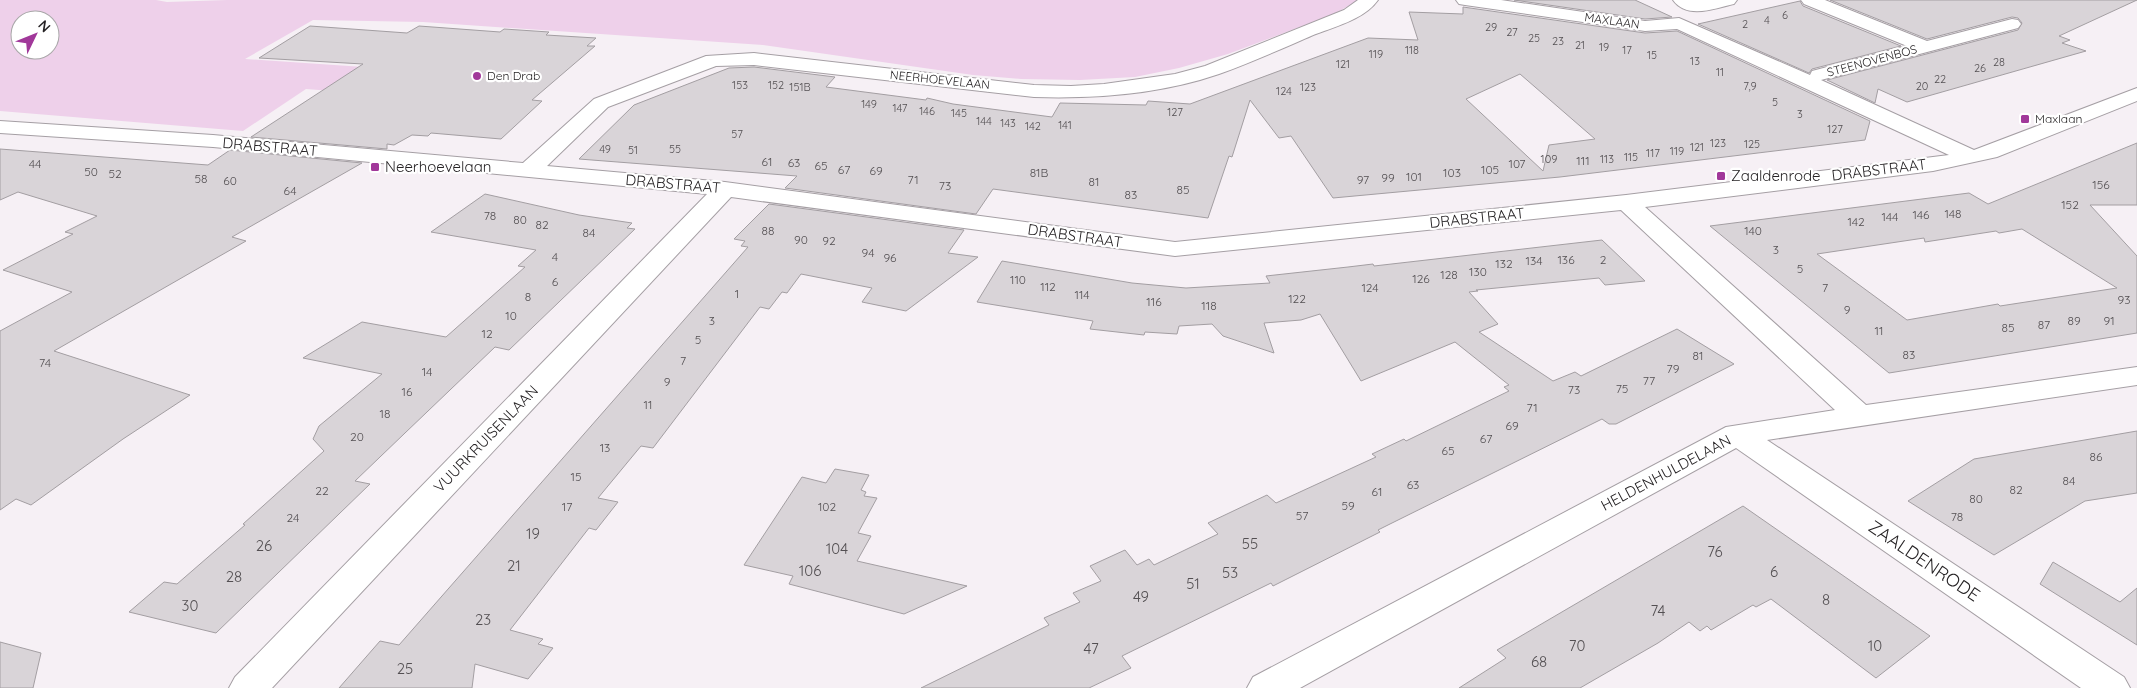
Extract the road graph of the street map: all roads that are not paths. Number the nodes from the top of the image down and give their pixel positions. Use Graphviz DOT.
graph roads {
  1 [pos="1369,0"];
  2 [pos="1464,0"];
  3 [pos="1728,0"];
  4 [pos="1810,0"];
  5 [pos="1690,4"];
  6 [pos="1678,23"];
  7 [pos="2012,24"];
  8 [pos="1926,46"];
  9 [pos="1819,75"];
  10 [pos="2137,94"];
  11 [pos="0,127"];
  12 [pos="1972,157"];
  13 [pos="528,171"];
  14 [pos="725,189"];
  15 [pos="1626,202"];
  16 [pos="2137,376"];
  17 [pos="1860,416"];
  18 [pos="1737,434"];
  19 [pos="248,688"];
  20 [pos="1266,688"];
  21 [pos="2111,688"];
  1 -- 13 [label="street, NEERHOEVELAAN"];
  2 -- 6 [label="street, MAXLAAN"];
  3 -- 5 [label="street"];
  4 -- 8 [label="street, STEENOVENBOS"];
  5 -- 6 [label="street"];
  6 -- 12 [label="street, MAXLAAN"];
  7 -- 8 [label="street, STEENOVENBOS"];
  8 -- 9 [label="street, STEENOVENBOS"];
  10 -- 12 [label="street, DRABSTRAAT"];
  11 -- 13 [label="street, DRABSTRAAT"];
  12 -- 15 [label="street, DRABSTRAAT"];
  13 -- 14 [label="street, DRABSTRAAT"];
  14 -- 15 [label="street, DRABSTRAAT"];
  14 -- 19 [label="street, VUURKRUISENLAAN"];
  15 -- 17 [label="street"];
  16 -- 17 [label="street, HELDENHULDELAAN"];
  17 -- 18 [label="street, HELDENHULDELAAN"];
  18 -- 20 [label="street, HELDENHULDELAAN"];
  18 -- 21 [label="street, ZAALDENRODE"];
}
